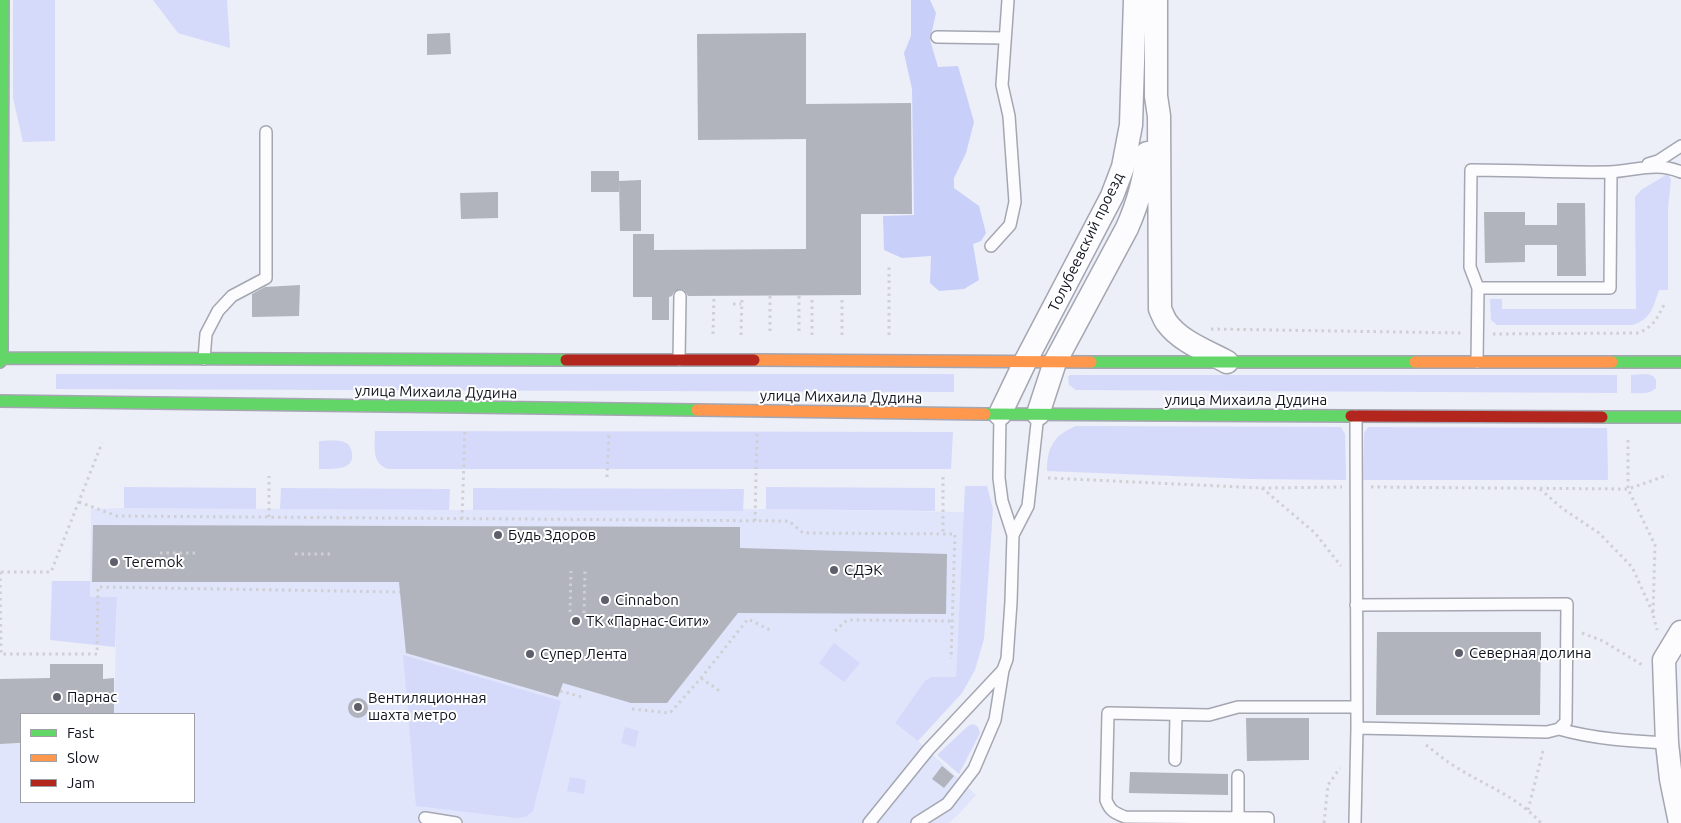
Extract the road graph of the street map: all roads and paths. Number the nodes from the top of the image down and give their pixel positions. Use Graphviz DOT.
graph roads {
  1 [pos="3,0"];
  2 [pos="1008,0"];
  3 [pos="1136,0"];
  4 [pos="1156,0"];
  5 [pos="937,37"];
  6 [pos="1005,38"];
  7 [pos="1156,96"];
  8 [pos="266,132"];
  9 [pos="1681,146"];
  10 [pos="1638,168"];
  11 [pos="1611,172"];
  12 [pos="1681,172"];
  13 [pos="991,246"];
  14 [pos="889,267"];
  15 [pos="1478,288"];
  16 [pos="680,296"];
  17 [pos="714,296"];
  18 [pos="742,296"];
  19 [pos="770,296"];
  20 [pos="799,296"];
  21 [pos="812,296"];
  22 [pos="842,296"];
  23 [pos="1665,303"];
  24 [pos="734,304"];
  25 [pos="741,304"];
  26 [pos="1207,329"];
  27 [pos="714,334"];
  28 [pos="1477,334"];
  29 [pos="741,335"];
  30 [pos="770,335"];
  31 [pos="799,335"];
  32 [pos="812,335"];
  33 [pos="842,335"];
  34 [pos="889,335"];
  35 [pos="204,359"];
  36 [pos="1,360"];
  37 [pos="679,360"];
  38 [pos="1025,362"];
  39 [pos="1055,362"];
  40 [pos="1227,362"];
  41 [pos="1477,362"];
  42 [pos="1681,362"];
  43 [pos="0,401"];
  44 [pos="1000,414"];
  45 [pos="1038,414"];
  46 [pos="1356,416"];
  47 [pos="1681,417"];
  48 [pos="465,428"];
  49 [pos="609,428"];
  50 [pos="757,429"];
  51 [pos="1628,436"];
  52 [pos="102,443"];
  53 [pos="269,476"];
  54 [pos="608,477"];
  55 [pos="943,478"];
  56 [pos="1262,488"];
  57 [pos="1540,489"];
  58 [pos="79,502"];
  59 [pos="269,517"];
  60 [pos="462,519"];
  61 [pos="754,521"];
  62 [pos="943,533"];
  63 [pos="1013,535"];
  64 [pos="160,553"];
  65 [pos="195,553"];
  66 [pos="295,554"];
  67 [pos="334,554"];
  68 [pos="571,570"];
  69 [pos="585,571"];
  70 [pos="0,572"];
  71 [pos="1356,587"];
  72 [pos="400,592"];
  73 [pos="0,600"];
  74 [pos="1356,604"];
  75 [pos="570,612"];
  76 [pos="584,613"];
  77 [pos="1653,614"];
  78 [pos="952,621"];
  79 [pos="1567,627"];
  80 [pos="770,630"];
  81 [pos="835,632"];
  82 [pos="1681,632"];
  83 [pos="951,659"];
  84 [pos="1664,669"];
  85 [pos="1003,670"];
  86 [pos="701,678"];
  87 [pos="560,691"];
  88 [pos="721,692"];
  89 [pos="585,698"];
  90 [pos="1357,707"];
  91 [pos="632,709"];
  92 [pos="1176,715"];
  93 [pos="1357,728"];
  94 [pos="1406,729"];
  95 [pos="1553,730"];
  96 [pos="1667,743"];
  97 [pos="1357,745"];
  98 [pos="1175,760"];
  99 [pos="1238,776"];
  100 [pos="1528,810"];
  101 [pos="425,818"];
  102 [pos="1238,818"];
  103 [pos="456,823"];
  104 [pos="868,823"];
  105 [pos="917,823"];
  106 [pos="1268,823"];
  107 [pos="1324,823"];
  108 [pos="1355,823"];
  109 [pos="1541,823"];
  110 [pos="1680,823"];
  1 -- 36 [label="street"];
  2 -- 6 [label="lane"];
  3 -- 38 [label="street, Толубеевский проезд"];
  4 -- 7 [label="street, Толубеевский проезд"];
  5 -- 6 [label="lane"];
  6 -- 13 [label="lane"];
  7 -- 39 [label="street, Толубеевский проезд"];
  7 -- 40 [label="street, Толубеевский проезд"];
  8 -- 35 [label="lane"];
  9 -- 10 [label="lane"];
  10 -- 11 [label="lane"];
  10 -- 12 [label="lane"];
  11 -- 15 [label="lane"];
  11 -- 15 [label="lane"];
  14 -- 34 [label="path"];
  15 -- 28 [label="lane"];
  16 -- 37 [label="lane"];
  17 -- 27 [label="path"];
  18 -- 25 [label="path"];
  19 -- 30 [label="path"];
  20 -- 31 [label="path"];
  21 -- 32 [label="path"];
  22 -- 33 [label="path"];
  23 -- 28 [label="path"];
  24 -- 25 [label="path"];
  25 -- 29 [label="path"];
  26 -- 28 [label="path"];
  28 -- 41 [label="lane"];
  35 -- 36 [label="street, улица Михаила Дудина"];
  35 -- 37 [label="street, улица Михаила Дудина"];
  37 -- 38 [label="street, улица Михаила Дудина"];
  38 -- 39 [label="street, улица Михаила Дудина"];
  38 -- 44 [label="street, Толубеевский проезд"];
  39 -- 40 [label="street, улица Михаила Дудина"];
  39 -- 45 [label="street, Толубеевский проезд"];
  40 -- 41 [label="street, улица Михаила Дудина"];
  41 -- 42 [label="street, улица Михаила Дудина"];
  43 -- 44 [label="street, улица Михаила Дудина"];
  44 -- 45 [label="street, улица Михаила Дудина"];
  44 -- 63 [label="lane"];
  45 -- 46 [label="street, улица Михаила Дудина"];
  45 -- 63 [label="lane"];
  46 -- 47 [label="street, улица Михаила Дудина"];
  46 -- 71 [label="lane"];
  48 -- 60 [label="path"];
  49 -- 54 [label="path"];
  50 -- 61 [label="path"];
  51 -- 77 [label="path"];
  52 -- 58 [label="path"];
  53 -- 59 [label="path"];
  55 -- 62 [label="path"];
  56 -- 71 [label="path"];
  57 -- 77 [label="path"];
  58 -- 59 [label="path"];
  58 -- 70 [label="path"];
  59 -- 60 [label="path"];
  60 -- 61 [label="path"];
  61 -- 62 [label="path"];
  62 -- 78 [label="path"];
  63 -- 85 [label="lane"];
  64 -- 65 [label="path"];
  66 -- 67 [label="path"];
  68 -- 75 [label="path"];
  69 -- 76 [label="path"];
  70 -- 73 [label="path"];
  71 -- 74 [label="lane"];
  72 -- 73 [label="path"];
  74 -- 79 [label="lane"];
  74 -- 90 [label="lane"];
  77 -- 84 [label="path"];
  78 -- 81 [label="path"];
  78 -- 83 [label="path"];
  79 -- 84 [label="path"];
  79 -- 95 [label="lane"];
  80 -- 86 [label="path"];
  82 -- 84 [label="street"];
  84 -- 96 [label="street"];
  85 -- 104 [label="lane"];
  85 -- 105 [label="lane"];
  86 -- 88 [label="path"];
  86 -- 91 [label="path"];
  87 -- 89 [label="path"];
  90 -- 92 [label="lane"];
  90 -- 93 [label="lane"];
  92 -- 98 [label="lane"];
  92 -- 102 [label="lane"];
  93 -- 94 [label="lane"];
  93 -- 97 [label="lane"];
  94 -- 95 [label="lane"];
  94 -- 100 [label="path"];
  95 -- 96 [label="lane"];
  95 -- 100 [label="path"];
  96 -- 110 [label="street"];
  97 -- 107 [label="path"];
  97 -- 108 [label="lane"];
  99 -- 102 [label="lane"];
  100 -- 109 [label="path"];
  101 -- 103 [label="lane"];
  102 -- 106 [label="lane"];
}
